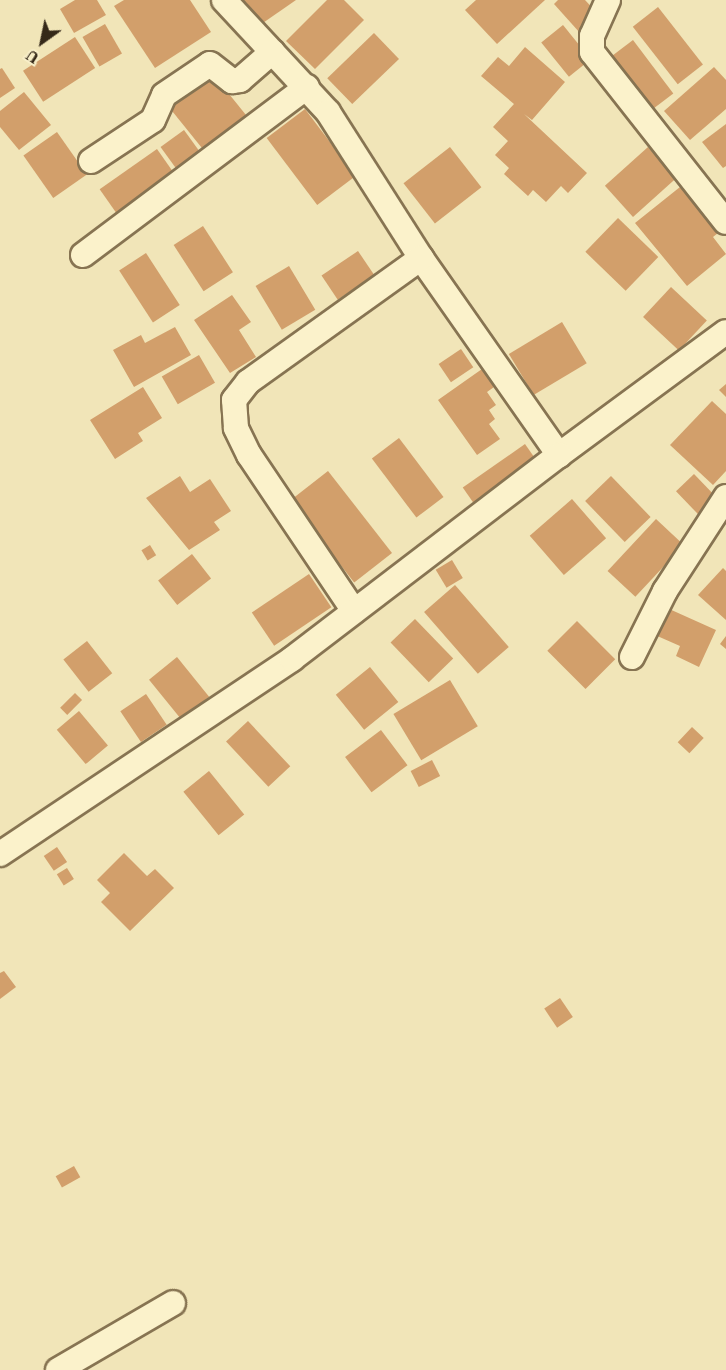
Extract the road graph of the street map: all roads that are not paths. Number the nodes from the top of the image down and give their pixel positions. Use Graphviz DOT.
graph roads {
  1 [pos="224,0"];
  2 [pos="610,2"];
  3 [pos="272,52"];
  4 [pos="307,87"];
  5 [pos="91,161"];
  6 [pos="726,222"];
  7 [pos="83,255"];
  8 [pos="421,258"];
  9 [pos="726,332"];
  10 [pos="559,455"];
  11 [pos="726,497"];
  12 [pos="354,611"];
  13 [pos="632,657"];
  14 [pos="0,854"];
  15 [pos="173,1303"];
  16 [pos="58,1370"];
  1 -- 3 [label="street"];
  2 -- 6 [label="street"];
  3 -- 4 [label="street"];
  3 -- 5 [label="street"];
  4 -- 7 [label="street"];
  4 -- 8 [label="street"];
  8 -- 10 [label="street"];
  8 -- 12 [label="street"];
  9 -- 10 [label="street"];
  10 -- 12 [label="street"];
  11 -- 13 [label="street"];
  12 -- 14 [label="street"];
  15 -- 16 [label="street"];
}
